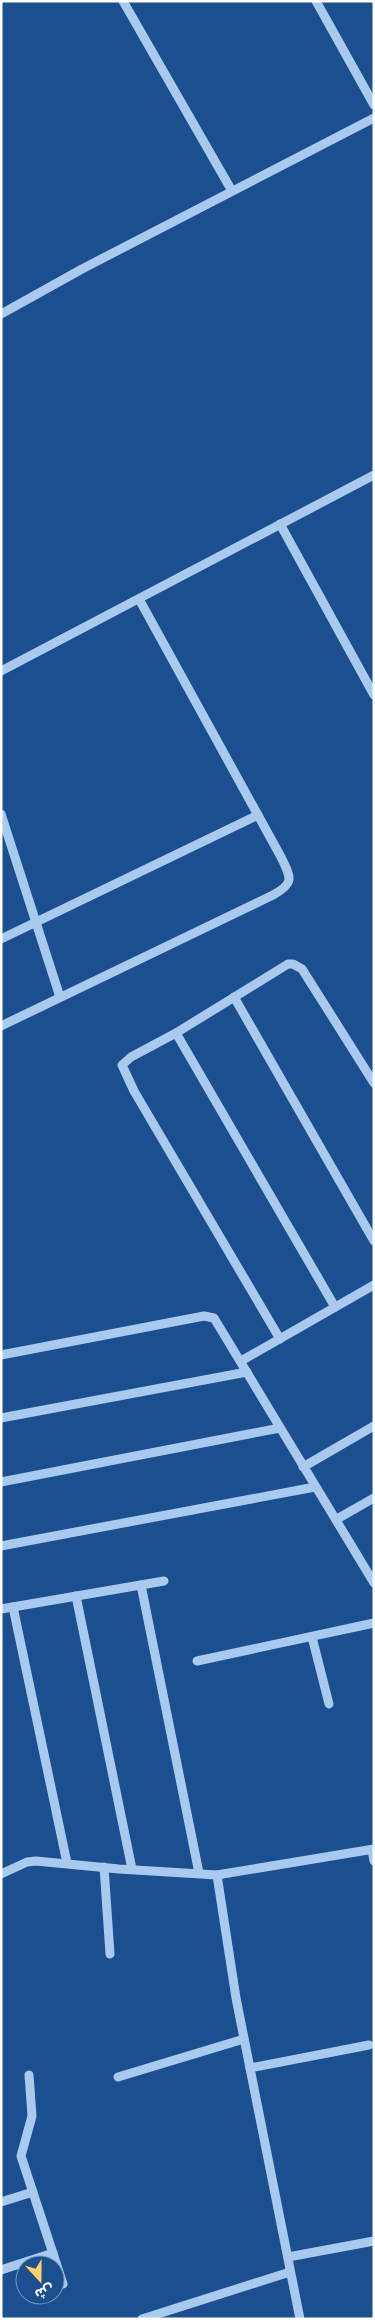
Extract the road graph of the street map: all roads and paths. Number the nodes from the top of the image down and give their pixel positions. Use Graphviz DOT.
graph roads {
  1 [pos="316,1"];
  2 [pos="124,2"];
  3 [pos="374,105"];
  4 [pos="374,118"];
  5 [pos="232,191"];
  6 [pos="1,314"];
  7 [pos="374,475"];
  8 [pos="280,524"];
  9 [pos="138,599"];
  10 [pos="1,671"];
  11 [pos="374,695"];
  12 [pos="1,814"];
  13 [pos="258,815"];
  14 [pos="36,922"];
  15 [pos="1,939"];
  16 [pos="60,997"];
  17 [pos="234,997"];
  18 [pos="1,1026"];
  19 [pos="176,1033"];
  20 [pos="374,1082"];
  21 [pos="374,1241"];
  22 [pos="374,1285"];
  23 [pos="335,1307"];
  24 [pos="280,1338"];
  25 [pos="1,1355"];
  26 [pos="241,1361"];
  27 [pos="247,1372"];
  28 [pos="1,1418"];
  29 [pos="374,1426"];
  30 [pos="280,1428"];
  31 [pos="303,1467"];
  32 [pos="1,1482"];
  33 [pos="315,1487"];
  34 [pos="374,1498"];
  35 [pos="337,1519"];
  36 [pos="1,1546"];
  37 [pos="164,1581"];
  38 [pos="374,1583"];
  39 [pos="141,1585"];
  40 [pos="76,1596"];
  41 [pos="12,1607"];
  42 [pos="1,1609"];
  43 [pos="374,1623"];
  44 [pos="312,1636"];
  45 [pos="197,1661"];
  46 [pos="328,1704"];
  47 [pos="373,1850"];
  48 [pos="374,1861"];
  49 [pos="67,1863"];
  50 [pos="104,1867"];
  51 [pos="132,1870"];
  52 [pos="1,1874"];
  53 [pos="199,1874"];
  54 [pos="216,1875"];
  55 [pos="110,1954"];
  56 [pos="244,2038"];
  57 [pos="369,2045"];
  58 [pos="250,2068"];
  59 [pos="29,2075"];
  60 [pos="118,2077"];
  61 [pos="33,2192"];
  62 [pos="1,2202"];
  63 [pos="374,2242"];
  64 [pos="53,2253"];
  65 [pos="288,2257"];
  66 [pos="1,2270"];
  67 [pos="290,2272"];
  68 [pos="142,2319"];
  69 [pos="300,2319"];
  1 -- 3 [label="street"];
  2 -- 5 [label="street"];
  4 -- 5 [label="street"];
  5 -- 6 [label="street"];
  7 -- 8 [label="street"];
  8 -- 9 [label="street"];
  8 -- 11 [label="street"];
  9 -- 10 [label="street"];
  9 -- 13 [label="street"];
  12 -- 14 [label="street"];
  13 -- 14 [label="street"];
  13 -- 16 [label="street"];
  14 -- 15 [label="street"];
  14 -- 16 [label="street"];
  16 -- 18 [label="street"];
  17 -- 19 [label="street"];
  17 -- 20 [label="street"];
  17 -- 21 [label="street"];
  19 -- 23 [label="street"];
  19 -- 24 [label="street"];
  22 -- 23 [label="street"];
  23 -- 24 [label="street"];
  24 -- 26 [label="street"];
  25 -- 26 [label="street"];
  26 -- 27 [label="street"];
  27 -- 28 [label="street"];
  27 -- 30 [label="street"];
  29 -- 31 [label="street"];
  30 -- 31 [label="street"];
  30 -- 32 [label="street"];
  31 -- 33 [label="street"];
  33 -- 35 [label="street"];
  33 -- 36 [label="street"];
  34 -- 35 [label="street"];
  35 -- 38 [label="street"];
  37 -- 39 [label="street"];
  39 -- 40 [label="street"];
  39 -- 53 [label="street"];
  40 -- 41 [label="street"];
  40 -- 51 [label="street"];
  41 -- 42 [label="street"];
  41 -- 49 [label="street"];
  43 -- 44 [label="street"];
  44 -- 45 [label="street"];
  44 -- 46 [label="street"];
  47 -- 48 [label="street"];
  47 -- 54 [label="street"];
  49 -- 50 [label="street"];
  49 -- 52 [label="street"];
  50 -- 51 [label="street"];
  50 -- 55 [label="street"];
  51 -- 53 [label="street"];
  53 -- 54 [label="street"];
  54 -- 56 [label="street"];
  56 -- 58 [label="street"];
  56 -- 60 [label="street"];
  57 -- 58 [label="street"];
  58 -- 65 [label="street"];
  59 -- 61 [label="street"];
  61 -- 62 [label="street"];
  61 -- 64 [label="street"];
  63 -- 65 [label="street"];
  64 -- 66 [label="street"];
  65 -- 67 [label="street"];
  67 -- 68 [label="street"];
  67 -- 69 [label="street"];
}
